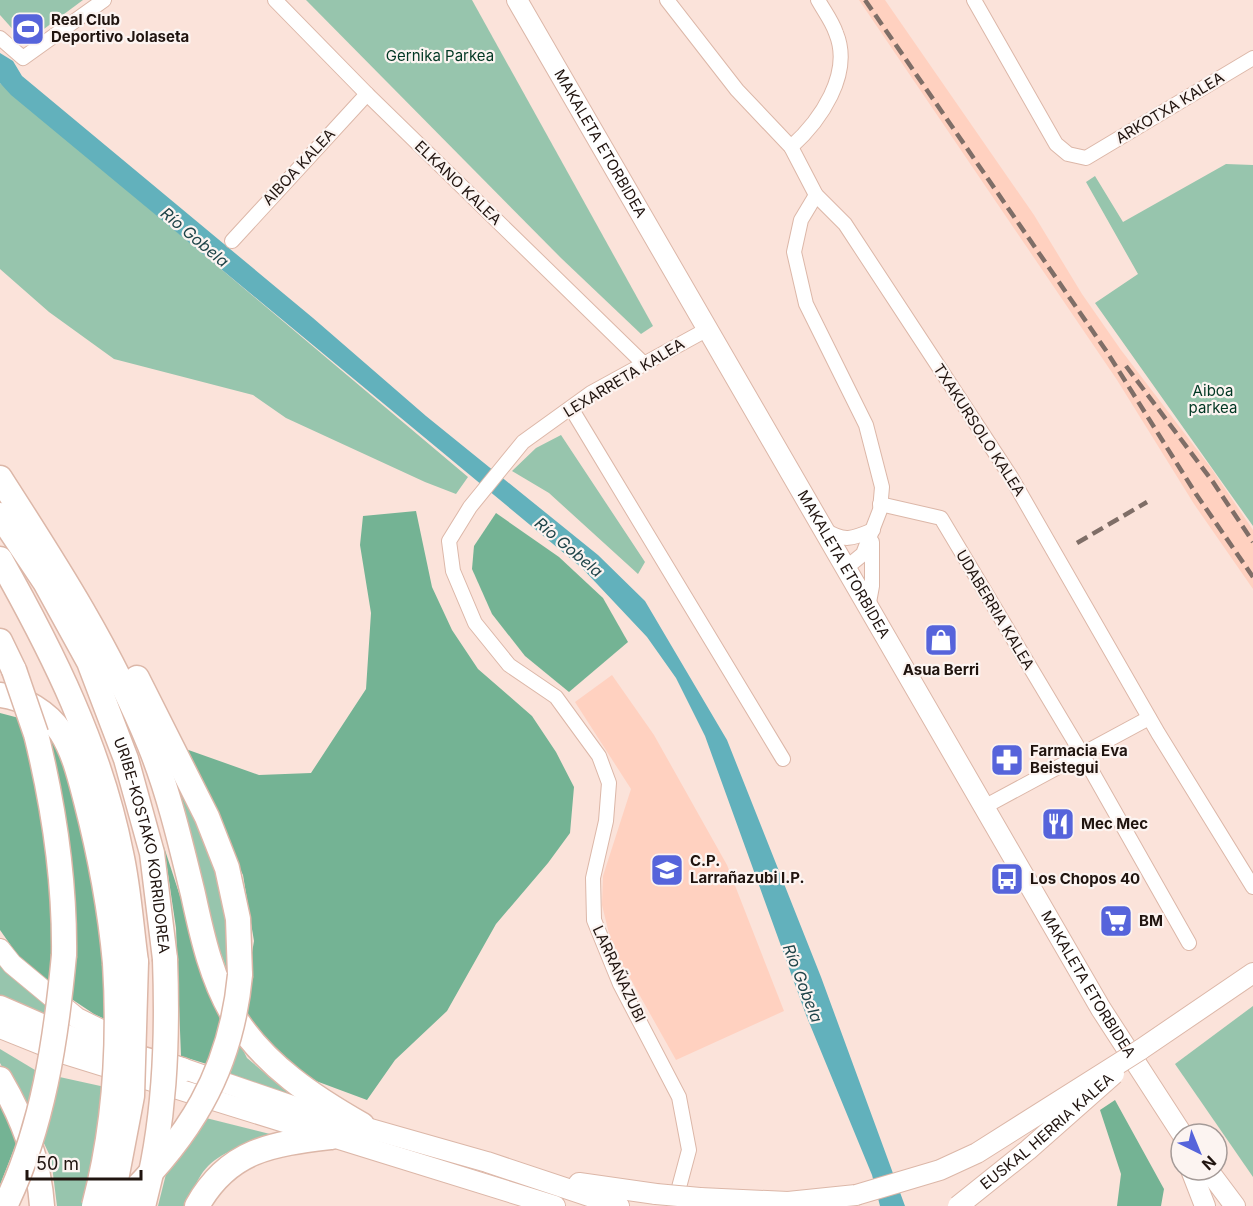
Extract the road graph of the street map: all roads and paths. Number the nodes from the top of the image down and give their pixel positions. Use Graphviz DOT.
graph roads {
  1 [pos="104,0"];
  2 [pos="275,0"];
  3 [pos="517,0"];
  4 [pos="667,0"];
  5 [pos="818,0"];
  6 [pos="974,0"];
  7 [pos="0,38"];
  8 [pos="1253,58"];
  9 [pos="367,94"];
  10 [pos="791,147"];
  11 [pos="816,195"];
  12 [pos="232,241"];
  13 [pos="706,330"];
  14 [pos="643,363"];
  15 [pos="571,408"];
  16 [pos="0,478"];
  17 [pos="880,504"];
  18 [pos="470,507"];
  19 [pos="0,515"];
  20 [pos="822,528"];
  21 [pos="873,531"];
  22 [pos="0,560"];
  23 [pos="846,568"];
  24 [pos="868,608"];
  25 [pos="0,641"];
  26 [pos="0,695"];
  27 [pos="1149,718"];
  28 [pos="1082,754"];
  29 [pos="783,759"];
  30 [pos="984,807"];
  31 [pos="1253,887"];
  32 [pos="1189,943"];
  33 [pos="0,949"];
  34 [pos="126,962"];
  35 [pos="1253,973"];
  36 [pos="0,1008"];
  37 [pos="0,1028"];
  38 [pos="1140,1050"];
  39 [pos="182,1070"];
  40 [pos="0,1079"];
  41 [pos="1174,1122"];
  42 [pos="362,1125"];
  43 [pos="331,1137"];
  44 [pos="487,1162"];
  45 [pos="1196,1182"];
  46 [pos="1217,1182"];
  47 [pos="4,1206"];
  48 [pos="42,1206"];
  49 [pos="94,1206"];
  50 [pos="111,1206"];
  51 [pos="118,1206"];
  52 [pos="143,1206"];
  53 [pos="197,1206"];
  54 [pos="555,1206"];
  55 [pos="619,1206"];
  56 [pos="674,1206"];
  57 [pos="958,1206"];
  58 [pos="1205,1206"];
  59 [pos="1234,1206"];
  1 -- 7 [label="street"];
  2 -- 9 [label="street, ELKANO KALEA"];
  3 -- 13 [label="street, MAKALETA ETORBIDEA"];
  4 -- 10 [label="street, TXAKURSOLO KALEA"];
  5 -- 10 [label="street"];
  6 -- 8 [label="street, ARKOTXA KALEA"];
  9 -- 12 [label="street, AIBOA KALEA"];
  9 -- 14 [label="street, ELKANO KALEA"];
  10 -- 11 [label="street, TXAKURSOLO KALEA"];
  11 -- 17 [label="street"];
  11 -- 27 [label="street, TXAKURSOLO KALEA"];
  13 -- 14 [label="street, LEXARRETA KALEA"];
  13 -- 20 [label="street, MAKALETA ETORBIDEA"];
  14 -- 15 [label="street, LEXARRETA KALEA"];
  15 -- 18 [label="street, LEXARRETA KALEA"];
  15 -- 29 [label="street"];
  16 -- 42 [label="highway"];
  16 -- 51 [label="highway, bridge"];
  17 -- 21 [label="street"];
  17 -- 28 [label="street, UDABERRIA KALEA"];
  18 -- 56 [label="street, LARRAÑAZUBI"];
  19 -- 52 [label="highway, URIBE-KOSTAKO KORRIDOREA, bridge"];
  20 -- 21 [label="street"];
  20 -- 23 [label="street, MAKALETA ETORBIDEA"];
  21 -- 23 [label="street"];
  21 -- 24 [label="street"];
  22 -- 34 [label="highway, URIBE-KOSTAKO KORRIDOREA"];
  23 -- 24 [label="street, MAKALETA ETORBIDEA"];
  24 -- 30 [label="street, MAKALETA ETORBIDEA"];
  25 -- 47 [label="highway, bridge"];
  26 -- 34 [label="highway"];
  27 -- 28 [label="street"];
  27 -- 31 [label="street, TXAKURSOLO KALEA"];
  28 -- 30 [label="street"];
  28 -- 32 [label="street, UDABERRIA KALEA"];
  30 -- 41 [label="street, MAKALETA ETORBIDEA"];
  33 -- 39 [label="street"];
  34 -- 49 [label="highway, bridge"];
  34 -- 50 [label="highway, URIBE-KOSTAKO KORRIDOREA, bridge"];
  35 -- 38 [label="street, EUSKAL HERRIA KALEA"];
  36 -- 39 [label="highway"];
  37 -- 43 [label="street"];
  38 -- 44 [label="street, bridge"];
  38 -- 57 [label="street, EUSKAL HERRIA KALEA, bridge"];
  39 -- 42 [label="street"];
  40 -- 48 [label="highway"];
  42 -- 44 [label="street"];
  43 -- 53 [label="highway"];
  43 -- 54 [label="street"];
  44 -- 55 [label="street"];
  45 -- 58 [label="street"];
  46 -- 59 [label="street"];
}
